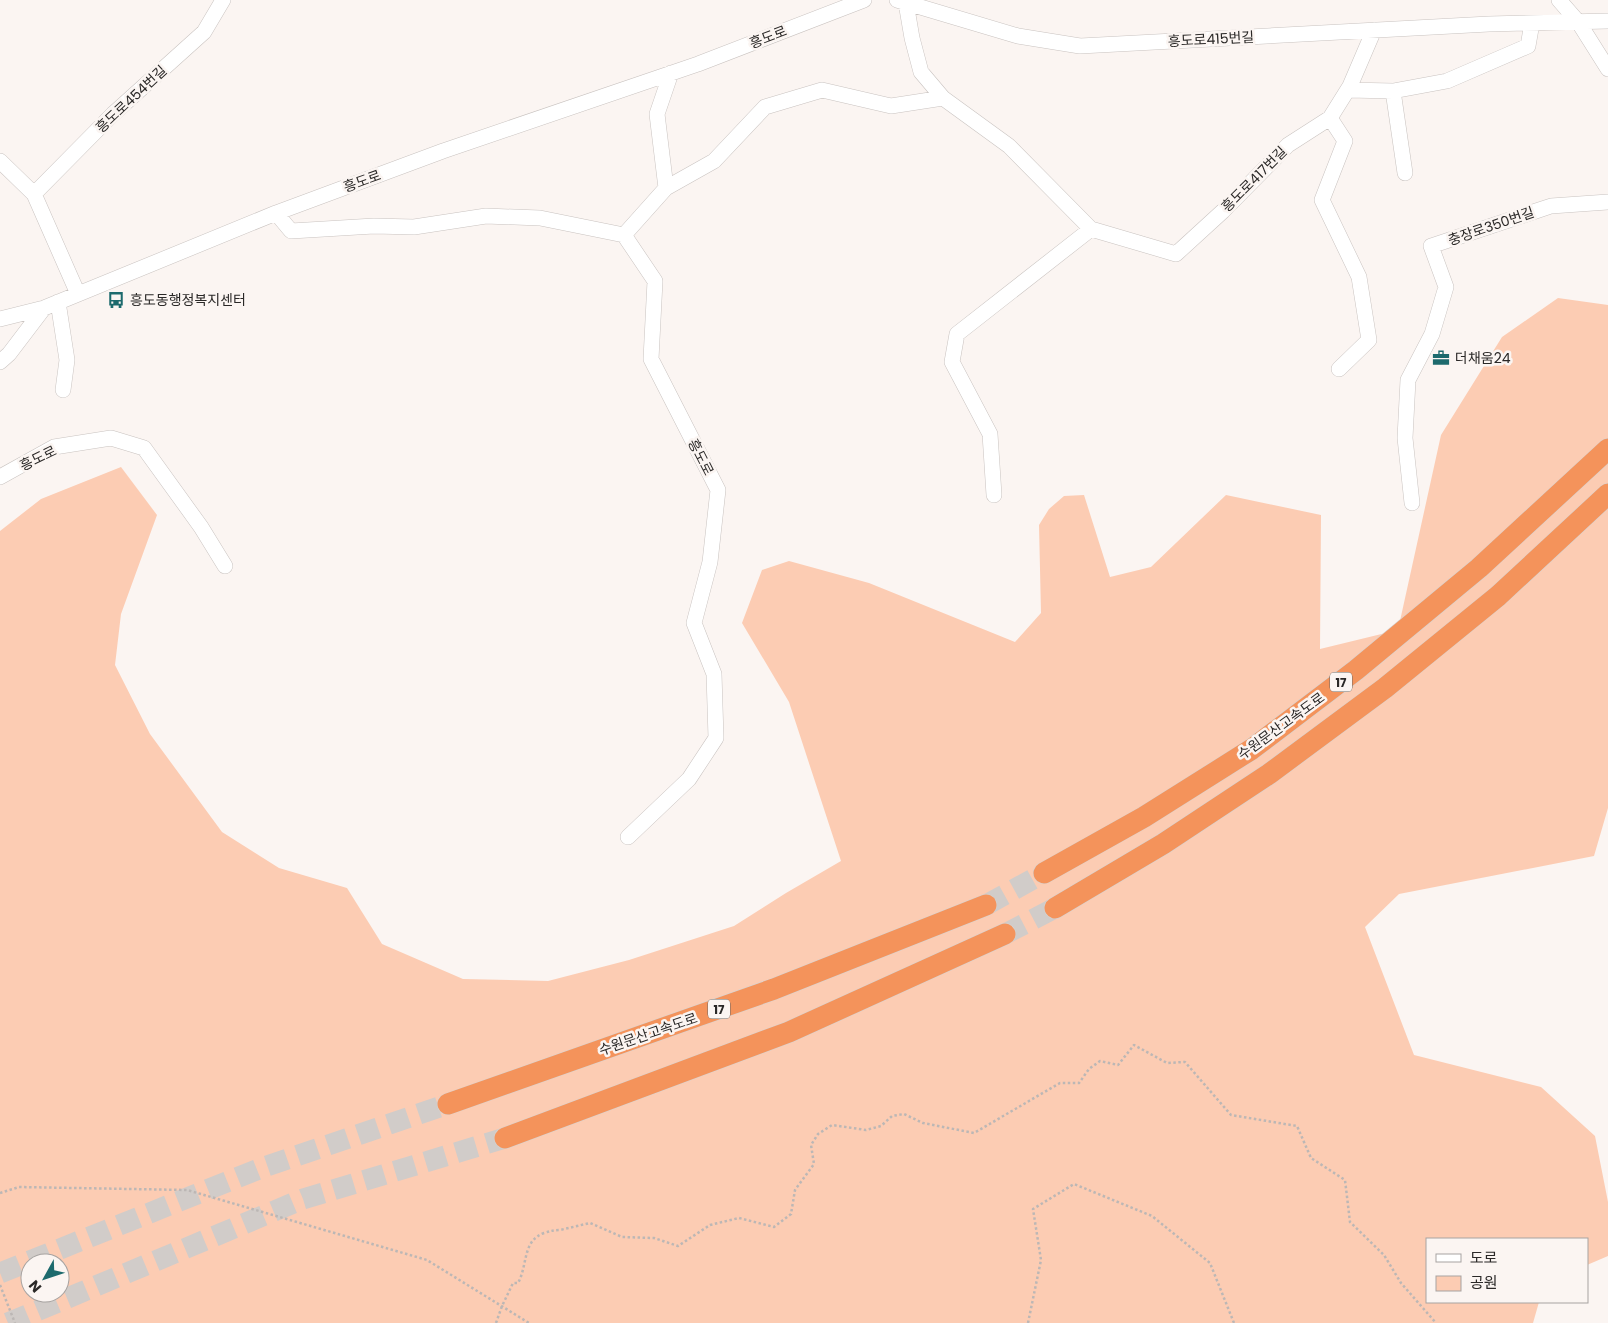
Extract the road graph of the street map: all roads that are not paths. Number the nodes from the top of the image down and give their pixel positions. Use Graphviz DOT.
graph roads {
  1 [pos="223,0"];
  2 [pos="864,0"];
  3 [pos="1559,0"];
  4 [pos="901,1"];
  5 [pos="1608,21"];
  6 [pos="1532,23"];
  7 [pos="1579,23"];
  8 [pos="1374,30"];
  9 [pos="1608,69"];
  10 [pos="671,73"];
  11 [pos="1348,90"];
  12 [pos="1393,91"];
  13 [pos="943,98"];
  14 [pos="1330,118"];
  15 [pos="0,161"];
  16 [pos="1405,173"];
  17 [pos="666,188"];
  18 [pos="34,194"];
  19 [pos="1608,202"];
  20 [pos="276,212"];
  21 [pos="1091,229"];
  22 [pos="624,235"];
  23 [pos="78,294"];
  24 [pos="51,305"];
  25 [pos="0,319"];
  26 [pos="0,362"];
  27 [pos="1339,369"];
  28 [pos="63,390"];
  29 [pos="1608,449"];
  30 [pos="0,477"];
  31 [pos="1608,494"];
  32 [pos="994,495"];
  33 [pos="1412,503"];
  34 [pos="225,566"];
  35 [pos="628,837"];
  36 [pos="1044,873"];
  37 [pos="986,905"];
  38 [pos="1055,908"];
  39 [pos="1005,934"];
  40 [pos="448,1104"];
  41 [pos="505,1138"];
  1 -- 18 [label="street, 흥도로454번길"];
  2 -- 10 [label="street, 흥도로"];
  3 -- 7 [label="street"];
  4 -- 8 [label="street, 흥도로415번길"];
  4 -- 13 [label="street, 흥도로417번길"];
  5 -- 7 [label="street, 흥도로415번길"];
  6 -- 7 [label="street, 흥도로415번길"];
  6 -- 8 [label="street, 흥도로415번길"];
  6 -- 12 [label="street"];
  7 -- 9 [label="street"];
  8 -- 11 [label="street, 흥도로417번길"];
  10 -- 17 [label="street"];
  10 -- 20 [label="street, 흥도로"];
  11 -- 12 [label="street"];
  11 -- 14 [label="street, 흥도로417번길"];
  12 -- 16 [label="street"];
  13 -- 17 [label="street"];
  13 -- 21 [label="street, 흥도로417번길"];
  14 -- 21 [label="street, 흥도로417번길"];
  14 -- 27 [label="street"];
  15 -- 18 [label="street"];
  17 -- 22 [label="street"];
  18 -- 23 [label="street"];
  19 -- 33 [label="street, 충장로350번길"];
  20 -- 22 [label="street"];
  20 -- 23 [label="street, 흥도로"];
  21 -- 32 [label="street"];
  22 -- 35 [label="street, 흥도로"];
  23 -- 24 [label="street, 흥도로"];
  24 -- 25 [label="street, 흥도로"];
  24 -- 26 [label="street"];
  24 -- 28 [label="street"];
  29 -- 36 [label="highway, 수원문산고속도로 / 17"];
  30 -- 34 [label="street, 흥도로"];
  31 -- 38 [label="highway, 17"];
  37 -- 40 [label="highway, 수원문산고속도로 / 17"];
  39 -- 41 [label="highway"];
}
